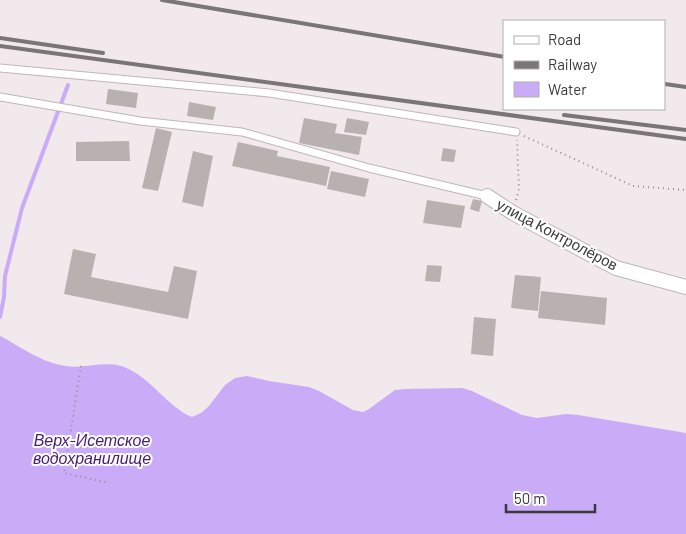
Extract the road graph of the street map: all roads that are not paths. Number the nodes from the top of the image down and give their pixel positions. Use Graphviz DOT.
graph roads {
  1 [pos="0,68"];
  2 [pos="0,97"];
  3 [pos="516,132"];
  4 [pos="487,196"];
  5 [pos="686,287"];
  1 -- 3 [label="lane"];
  2 -- 4 [label="lane"];
  4 -- 5 [label="street, улица Контролёров"];
}
